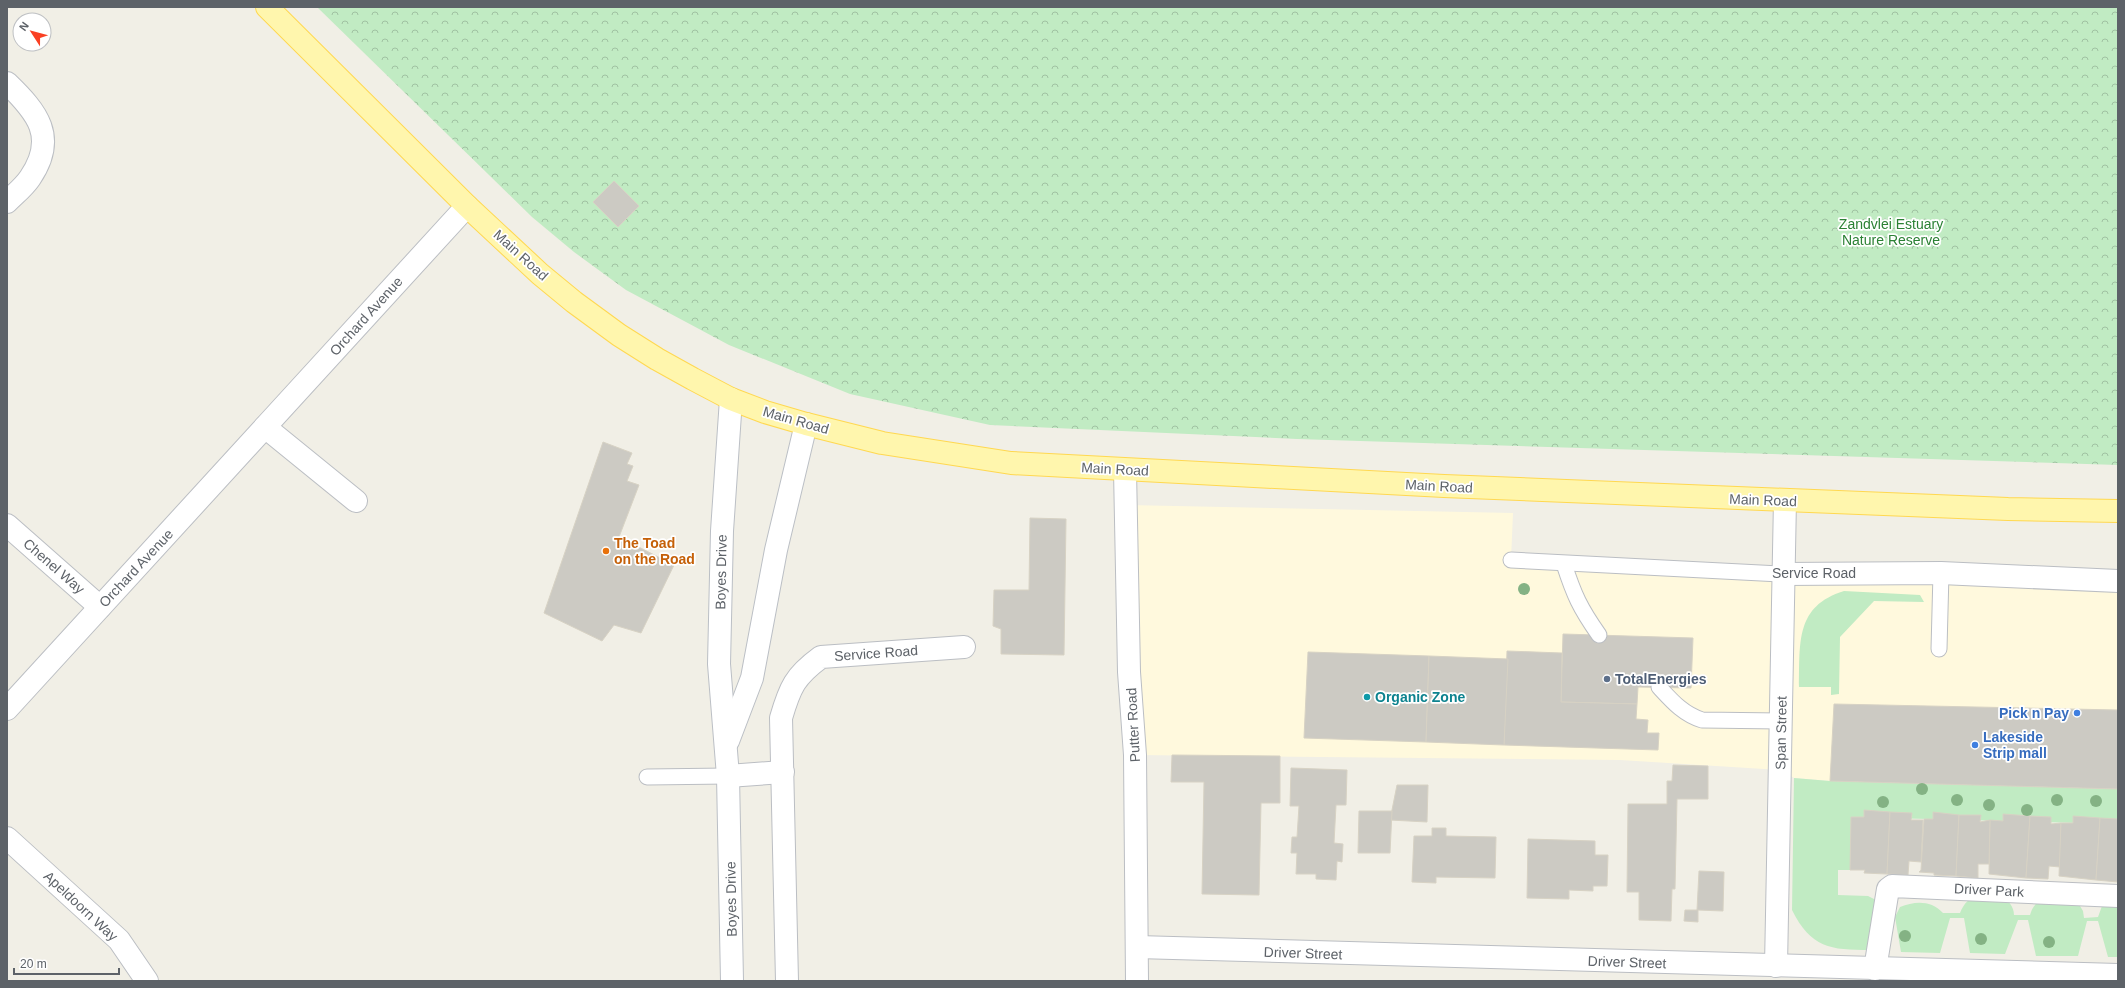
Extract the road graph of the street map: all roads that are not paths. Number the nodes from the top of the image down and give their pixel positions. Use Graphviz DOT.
graph roads {
  1 [pos="267,7"];
  2 [pos="7,83"];
  3 [pos="7,202"];
  4 [pos="467,206"];
  5 [pos="731,399"];
  6 [pos="806,424"];
  7 [pos="265,427"];
  8 [pos="1125,470"];
  9 [pos="356,500"];
  10 [pos="1784,500"];
  11 [pos="2118,511"];
  12 [pos="7,525"];
  13 [pos="1511,560"];
  14 [pos="1564,564"];
  15 [pos="1941,573"];
  16 [pos="1782,574"];
  17 [pos="2118,581"];
  18 [pos="100,607"];
  19 [pos="1600,634"];
  20 [pos="964,647"];
  21 [pos="1939,649"];
  22 [pos="1659,687"];
  23 [pos="7,709"];
  24 [pos="1782,721"];
  25 [pos="726,745"];
  26 [pos="783,772"];
  27 [pos="728,776"];
  28 [pos="646,777"];
  29 [pos="7,838"];
  30 [pos="2118,896"];
  31 [pos="1137,947"];
  32 [pos="1776,966"];
  33 [pos="1875,969"];
  34 [pos="2118,975"];
  35 [pos="147,981"];
  36 [pos="732,981"];
  37 [pos="787,981"];
  38 [pos="1137,981"];
  1 -- 4 [label="main road, Main Road"];
  2 -- 3 [label="street"];
  4 -- 5 [label="main road, Main Road"];
  4 -- 7 [label="street, Orchard Avenue"];
  5 -- 6 [label="main road, Main Road"];
  5 -- 25 [label="street, Boyes Drive"];
  6 -- 8 [label="main road, Main Road"];
  6 -- 25 [label="street, Boyes Drive"];
  7 -- 9 [label="street"];
  7 -- 18 [label="street, Orchard Avenue"];
  8 -- 10 [label="main road, Main Road"];
  8 -- 31 [label="street, Putter Road"];
  10 -- 11 [label="main road, Main Road"];
  10 -- 16 [label="street, Span Street"];
  12 -- 18 [label="street, Chenel Way"];
  13 -- 14 [label="lane, Service Road"];
  14 -- 16 [label="lane, Service Road"];
  14 -- 19 [label="lane"];
  15 -- 16 [label="street, Service Road"];
  15 -- 17 [label="street, Service Road"];
  15 -- 21 [label="lane"];
  16 -- 24 [label="street, Span Street"];
  18 -- 23 [label="street, Orchard Avenue"];
  20 -- 26 [label="street, Service Road"];
  22 -- 24 [label="lane"];
  24 -- 32 [label="street, Span Street"];
  25 -- 27 [label="street, Boyes Drive"];
  26 -- 27 [label="street"];
  26 -- 37 [label="street, Service Road"];
  27 -- 28 [label="lane"];
  27 -- 36 [label="street, Boyes Drive"];
  29 -- 35 [label="street, Apeldoorn Way"];
  30 -- 33 [label="street, Driver Park"];
  31 -- 32 [label="street, Driver Street"];
  31 -- 38 [label="street, Putter Road"];
  32 -- 33 [label="street, Driver Street"];
  33 -- 34 [label="street, Driver Street"];
}
